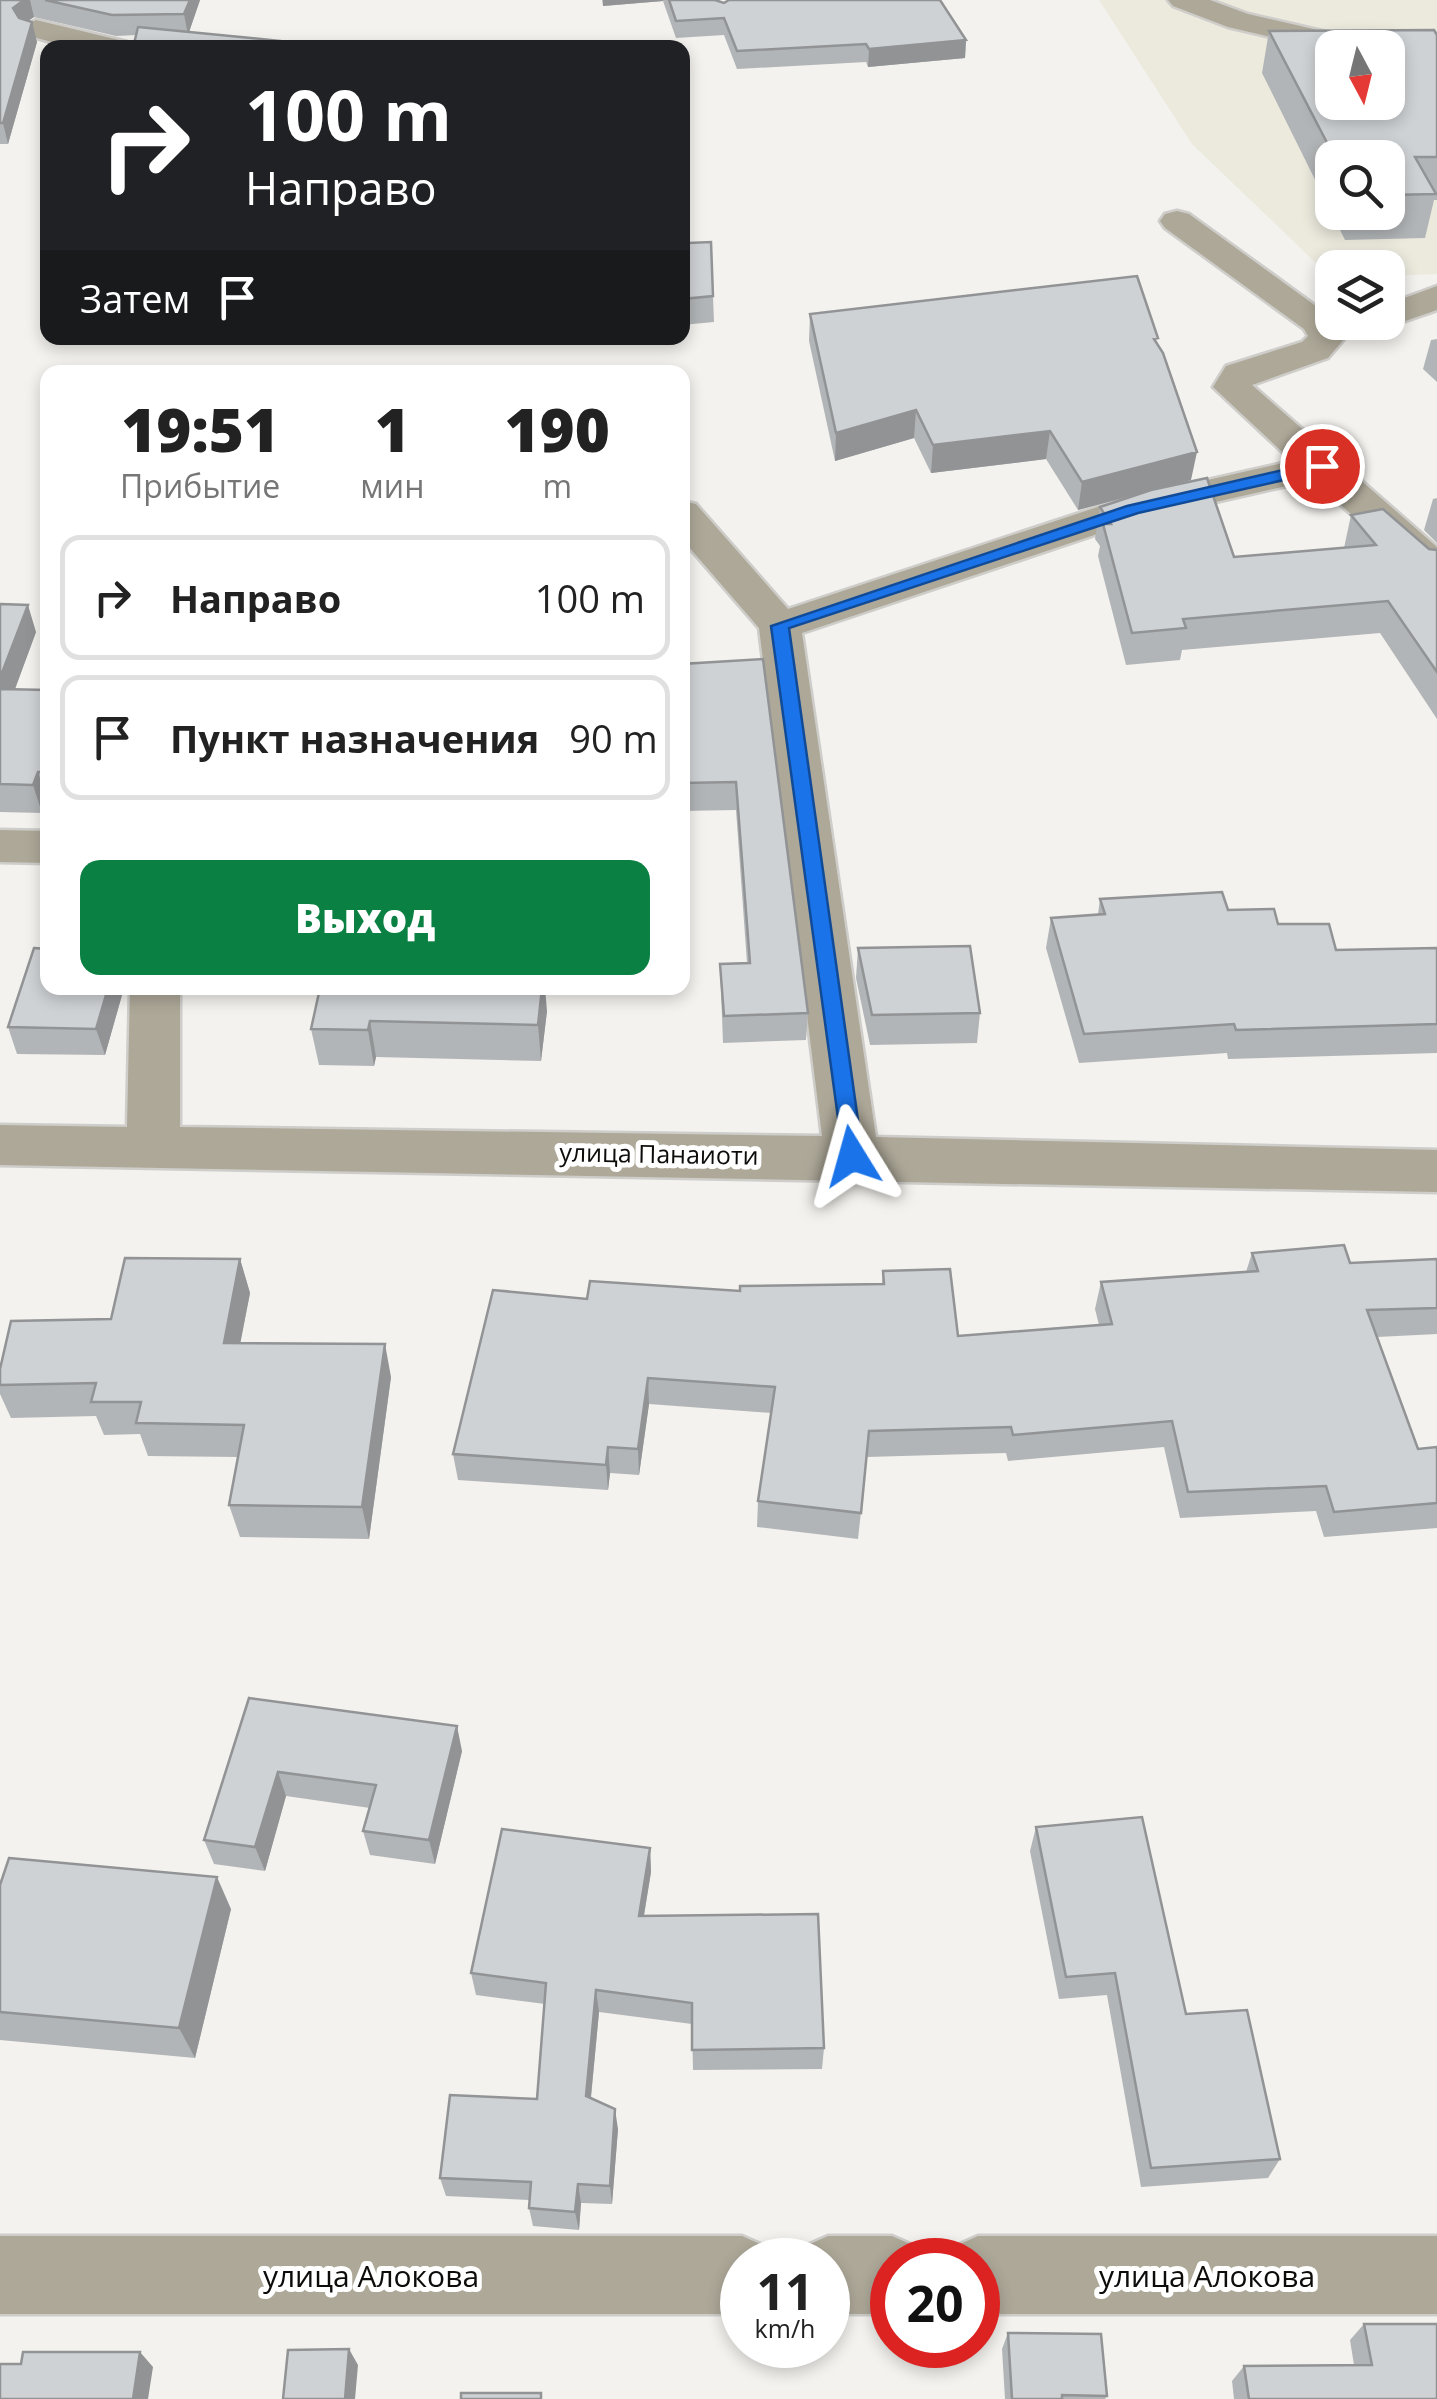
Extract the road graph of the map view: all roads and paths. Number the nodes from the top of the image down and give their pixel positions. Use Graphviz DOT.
graph roads {
  1 [pos="66,0"];
  2 [pos="1184,0"];
  3 [pos="1315,38"];
  4 [pos="80,40"];
  5 [pos="1177,221"];
  6 [pos="1437,298"];
  7 [pos="1405,310"];
  8 [pos="1315,319"];
  9 [pos="1325,340"];
  10 [pos="1322,466"];
  11 [pos="690,521"];
  12 [pos="1437,568"];
  13 [pos="780,626"];
  14 [pos="0,846"];
  15 [pos="40,847"];
  16 [pos="155,995"];
  17 [pos="0,1145"];
  18 [pos="153,1145"];
  19 [pos="852,1156"];
  20 [pos="1437,1171"];
  21 [pos="0,2275"];
  22 [pos="720,2275"];
  23 [pos="1000,2275"];
  24 [pos="1437,2275"];
  1 -- 4 [label="street"];
  2 -- 3 [label="street"];
  5 -- 8 [label="street"];
  6 -- 7 [label="street"];
  9 -- 10 [label="street"];
  10 -- 12 [label="street"];
  10 -- 13 [label="street"];
  11 -- 13 [label="street"];
  13 -- 19 [label="street"];
  14 -- 15 [label="street"];
  16 -- 18 [label="street"];
  17 -- 18 [label="street, улица Панаиоти"];
  18 -- 19 [label="street, улица Панаиоти"];
  19 -- 20 [label="street, улица Панаиоти"];
  21 -- 22 [label="street, улица Алокова"];
  23 -- 24 [label="street, улица Алокова"];
}
